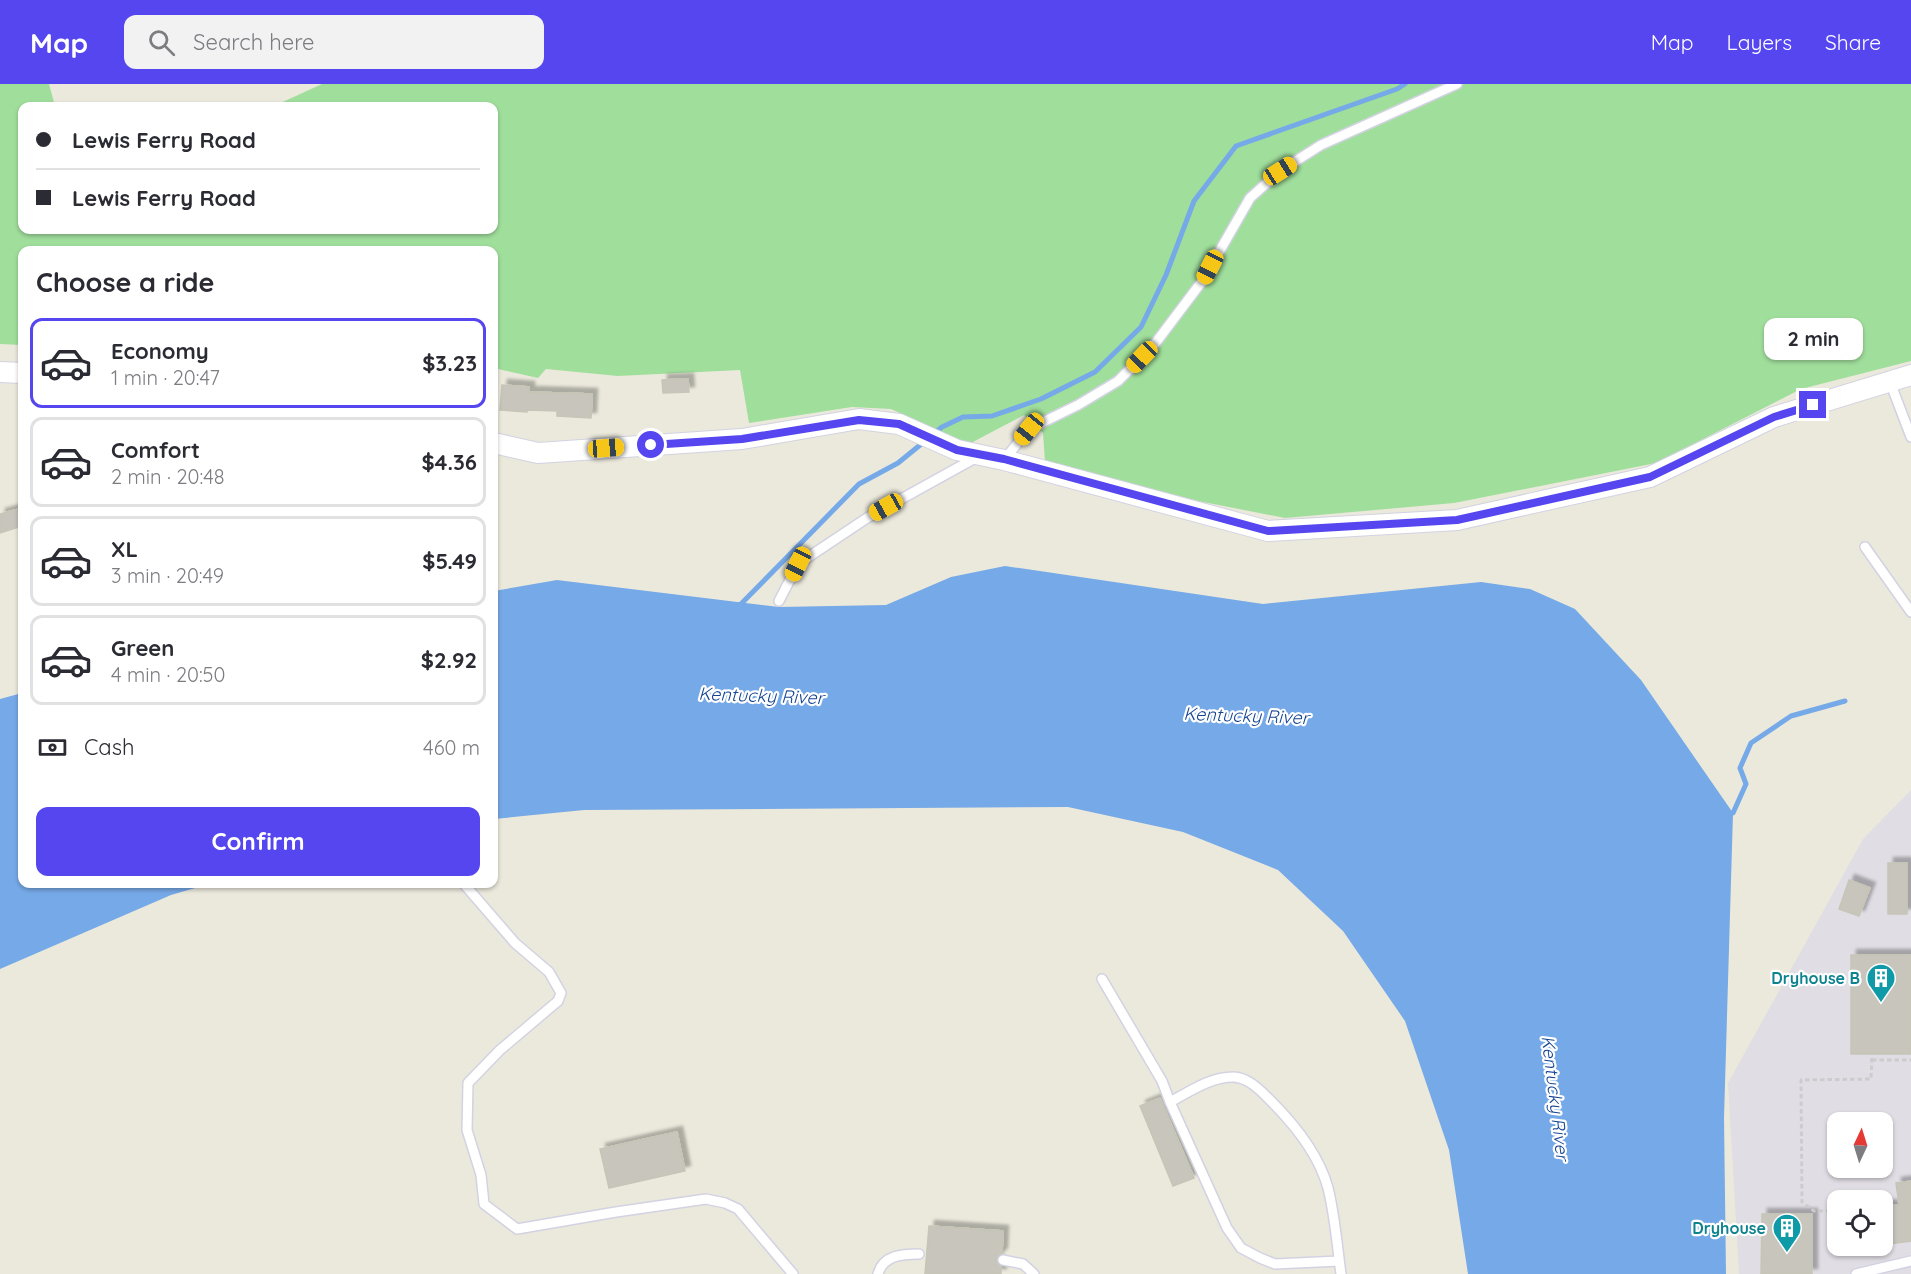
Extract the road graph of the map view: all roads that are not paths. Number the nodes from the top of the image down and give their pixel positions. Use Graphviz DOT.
graph roads {
  1 [pos="1457,84"];
  2 [pos="0,372"];
  3 [pos="18,373"];
  4 [pos="1911,375"];
  5 [pos="1890,382"];
  6 [pos="1911,436"];
  7 [pos="498,444"];
  8 [pos="981,455"];
  9 [pos="1004,459"];
  10 [pos="1865,547"];
  11 [pos="779,601"];
  12 [pos="1911,612"];
  13 [pos="467,888"];
  14 [pos="1102,979"];
  15 [pos="1170,1102"];
  16 [pos="919,1254"];
  17 [pos="1003,1260"];
  18 [pos="1340,1261"];
  19 [pos="1911,1262"];
  20 [pos="793,1274"];
  21 [pos="878,1274"];
  22 [pos="1034,1274"];
  23 [pos="1341,1274"];
  24 [pos="1856,1274"];
  1 -- 9 [label="lane"];
  2 -- 3 [label="street"];
  4 -- 5 [label="street"];
  5 -- 6 [label="lane"];
  5 -- 9 [label="street"];
  7 -- 8 [label="street"];
  8 -- 9 [label="street"];
  8 -- 11 [label="lane"];
  10 -- 12 [label="lane"];
  13 -- 20 [label="lane"];
  14 -- 15 [label="lane"];
  15 -- 18 [label="lane"];
  15 -- 18 [label="lane"];
  16 -- 21 [label="lane"];
  17 -- 22 [label="lane"];
  18 -- 23 [label="lane"];
  19 -- 24 [label="lane"];
}
